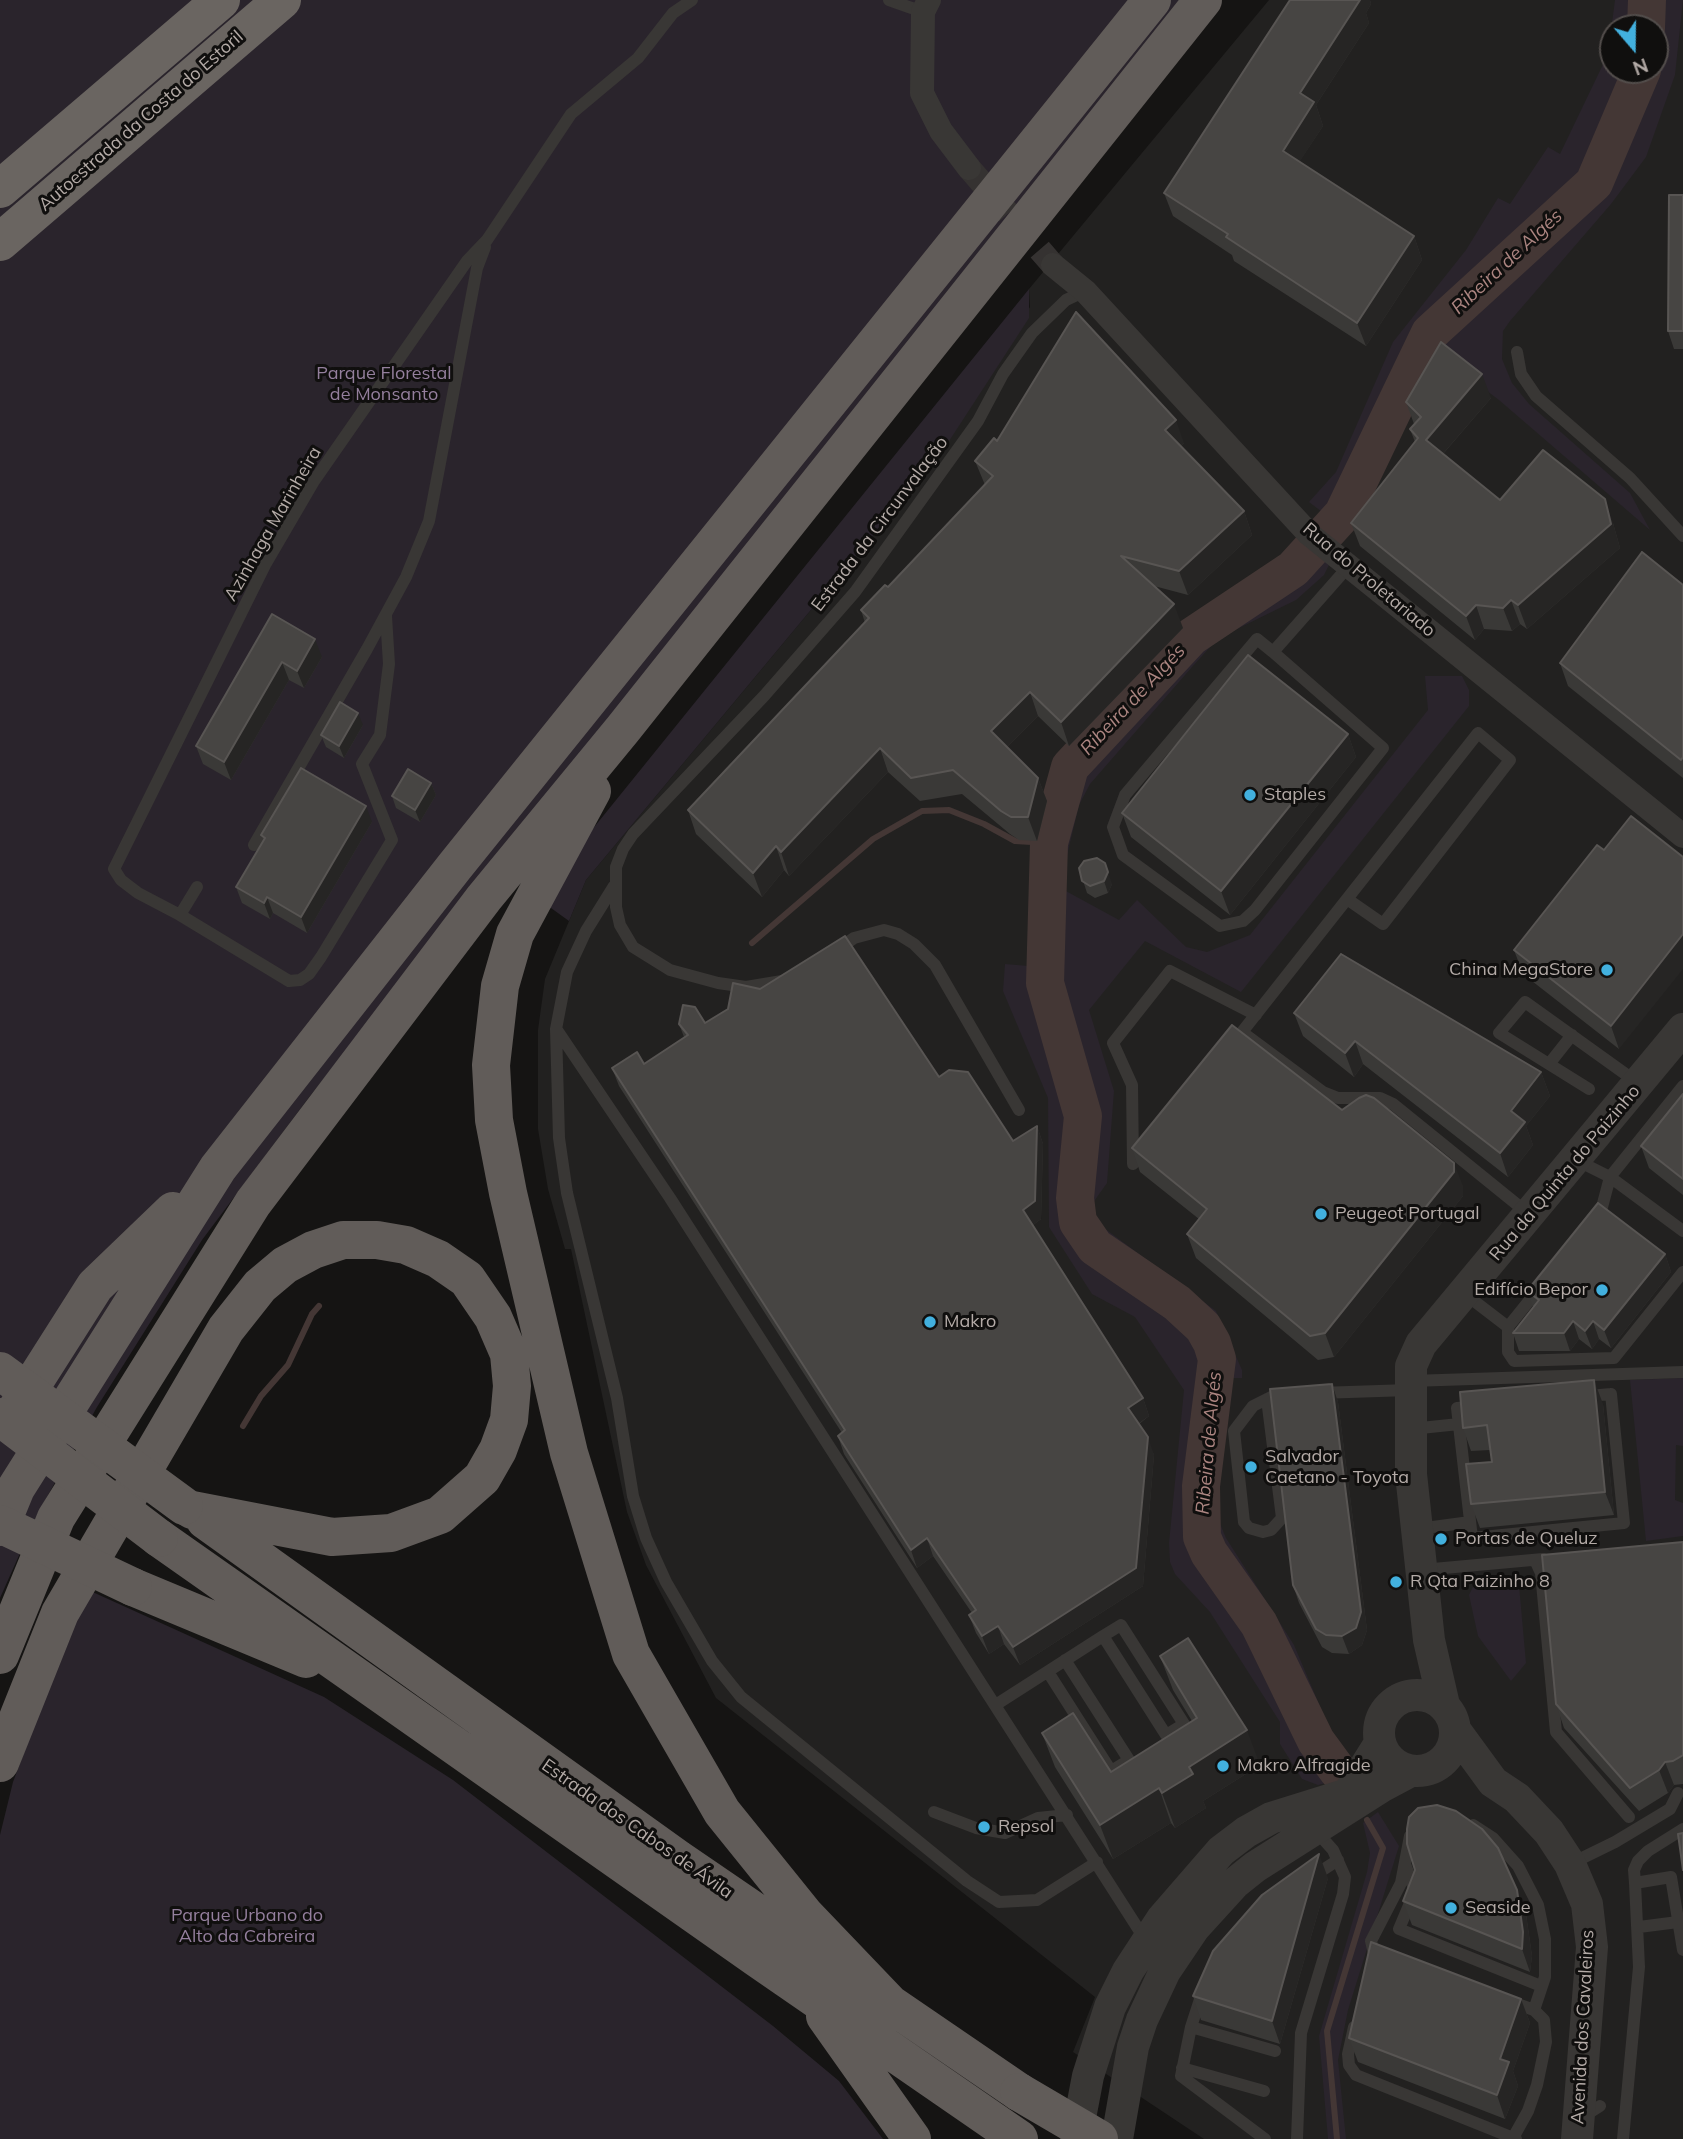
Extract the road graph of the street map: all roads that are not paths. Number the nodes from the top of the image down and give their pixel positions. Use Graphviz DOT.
graph roads {
  1 [pos="221,0"];
  2 [pos="282,0"];
  3 [pos="692,0"];
  4 [pos="890,0"];
  5 [pos="1152,0"];
  6 [pos="1203,0"];
  7 [pos="926,6"];
  8 [pos="969,168"];
  9 [pos="0,189"];
  10 [pos="487,240"];
  11 [pos="0,242"];
  12 [pos="1053,265"];
  13 [pos="1085,291"];
  14 [pos="1517,352"];
  15 [pos="1683,536"];
  16 [pos="1342,562"];
  17 [pos="386,613"];
  18 [pos="1273,652"];
  19 [pos="623,729"];
  20 [pos="1683,836"];
  21 [pos="254,845"];
  22 [pos="614,886"];
  23 [pos="197,887"];
  24 [pos="1348,899"];
  25 [pos="180,915"];
  26 [pos="821,960"];
  27 [pos="791,976"];
  28 [pos="1256,1015"];
  29 [pos="556,1029"];
  30 [pos="1683,1029"];
  31 [pos="1572,1035"];
  32 [pos="1549,1065"];
  33 [pos="1639,1083"];
  34 [pos="1683,1086"];
  35 [pos="1589,1089"];
  36 [pos="1019,1110"];
  37 [pos="1158,1133"];
  38 [pos="1575,1160"];
  39 [pos="218,1168"];
  40 [pos="1610,1177"];
  41 [pos="1530,1215"];
  42 [pos="1683,1231"];
  43 [pos="1584,1233"];
  44 [pos="1683,1272"];
  45 [pos="1550,1275"];
  46 [pos="1464,1293"];
  47 [pos="1508,1327"];
  48 [pos="0,1371"];
  49 [pos="1683,1372"];
  50 [pos="1409,1386"];
  51 [pos="1267,1399"];
  52 [pos="0,1417"];
  53 [pos="1459,1424"];
  54 [pos="1409,1429"];
  55 [pos="0,1436"];
  56 [pos="71,1470"];
  57 [pos="188,1508"];
  58 [pos="1470,1522"];
  59 [pos="0,1525"];
  60 [pos="1417,1529"];
  61 [pos="1562,1558"];
  62 [pos="1535,1560"];
  63 [pos="1421,1570"];
  64 [pos="1103,1636"];
  65 [pos="1429,1640"];
  66 [pos="0,1655"];
  67 [pos="1065,1660"];
  68 [pos="1048,1672"];
  69 [pos="379,1690"];
  70 [pos="1406,1696"];
  71 [pos="997,1704"];
  72 [pos="1449,1718"];
  73 [pos="1380,1743"];
  74 [pos="0,1763"];
  75 [pos="1422,1770"];
  76 [pos="1493,1782"];
  77 [pos="1678,1793"];
  78 [pos="934,1812"];
  79 [pos="1067,1815"];
  80 [pos="1629,1817"];
  81 [pos="1462,1818"];
  82 [pos="1423,1822"];
  83 [pos="1304,1828"];
  84 [pos="1683,1829"];
  85 [pos="1338,1860"];
  86 [pos="1097,1861"];
  87 [pos="1405,1864"];
  88 [pos="1570,1864"];
  89 [pos="1305,1882"];
  90 [pos="1635,1883"];
  91 [pos="1678,1922"];
  92 [pos="1639,1927"];
  93 [pos="1146,1941"];
  94 [pos="1683,1950"];
  95 [pos="1395,1953"];
  96 [pos="1375,1958"];
  97 [pos="1368,1971"];
  98 [pos="1209,1980"];
  99 [pos="1541,1986"];
  100 [pos="810,1995"];
  101 [pos="1498,1996"];
  102 [pos="893,2007"];
  103 [pos="1534,2010"];
  104 [pos="1356,2017"];
  105 [pos="1191,2026"];
  106 [pos="1275,2051"];
  107 [pos="1182,2068"];
  108 [pos="1264,2091"];
  109 [pos="1585,2122"];
  110 [pos="1017,2138"];
  111 [pos="1515,2138"];
  112 [pos="912,2139"];
  113 [pos="1076,2139"];
  114 [pos="1099,2139"];
  115 [pos="1117,2139"];
  116 [pos="1265,2139"];
  117 [pos="1297,2139"];
  118 [pos="1623,2139"];
  1 -- 9 [label="highway"];
  2 -- 11 [label="highway, Autoestrada da Costa do Estoril"];
  3 -- 10 [label="lane, Azinhaga Marinheira"];
  4 -- 7 [label="lane"];
  5 -- 39 [label="highway"];
  6 -- 19 [label="highway"];
  7 -- 8 [label="street"];
  10 -- 17 [label="lane"];
  10 -- 25 [label="lane, Azinhaga Marinheira"];
  12 -- 13 [label="street, Rua do Proletariado"];
  13 -- 16 [label="street, Rua do Proletariado"];
  13 -- 22 [label="lane, Estrada da Circunvalação"];
  14 -- 15 [label="lane"];
  16 -- 18 [label="lane"];
  16 -- 20 [label="street, Rua do Proletariado"];
  17 -- 21 [label="lane"];
  17 -- 25 [label="lane"];
  18 -- 18 [label="lane"];
  19 -- 66 [label="highway"];
  19 -- 102 [label="highway"];
  22 -- 27 [label="lane"];
  22 -- 29 [label="lane"];
  23 -- 25 [label="lane"];
  24 -- 24 [label="lane"];
  24 -- 28 [label="lane"];
  26 -- 36 [label="lane"];
  28 -- 37 [label="lane"];
  28 -- 41 [label="lane"];
  29 -- 71 [label="lane"];
  29 -- 86 [label="lane"];
  30 -- 33 [label="street, Rua da Quinta do Paizinho"];
  31 -- 32 [label="lane"];
  31 -- 32 [label="lane"];
  31 -- 33 [label="lane"];
  32 -- 35 [label="lane"];
  33 -- 38 [label="street, Rua da Quinta do Paizinho"];
  34 -- 40 [label="lane"];
  38 -- 40 [label="lane"];
  38 -- 41 [label="street, Rua da Quinta do Paizinho"];
  39 -- 55 [label="highway"];
  39 -- 59 [label="highway"];
  40 -- 42 [label="lane"];
  40 -- 43 [label="lane"];
  41 -- 46 [label="street, Rua da Quinta do Paizinho"];
  44 -- 47 [label="lane"];
  45 -- 47 [label="lane"];
  46 -- 47 [label="lane"];
  46 -- 50 [label="street, Rua da Quinta do Paizinho"];
  48 -- 57 [label="highway, Estrada dos Cabos de Ávila, bridge"];
  49 -- 50 [label="lane"];
  50 -- 51 [label="lane"];
  50 -- 54 [label="street, Rua da Quinta do Paizinho"];
  51 -- 51 [label="lane"];
  52 -- 56 [label="highway, bridge"];
  53 -- 54 [label="lane"];
  53 -- 58 [label="lane"];
  53 -- 58 [label="lane"];
  54 -- 60 [label="street, Rua da Quinta do Paizinho"];
  55 -- 56 [label="highway, bridge"];
  56 -- 69 [label="highway, bridge"];
  57 -- 74 [label="highway"];
  57 -- 102 [label="highway, Estrada dos Cabos de Ávila"];
  58 -- 60 [label="lane"];
  59 -- 69 [label="highway, bridge"];
  60 -- 63 [label="street, Rua da Quinta do Paizinho"];
  61 -- 62 [label="lane"];
  62 -- 63 [label="lane"];
  62 -- 80 [label="lane"];
  63 -- 65 [label="street, Rua da Quinta do Paizinho"];
  64 -- 64 [label="lane"];
  64 -- 67 [label="lane"];
  65 -- 70 [label="street, Rua da Quinta do Paizinho"];
  65 -- 72 [label="street, Rua da Quinta do Paizinho"];
  67 -- 68 [label="lane"];
  67 -- 68 [label="lane"];
  68 -- 71 [label="lane"];
  69 -- 100 [label="highway, Estrada dos Cabos de Ávila"];
  70 -- 72 [label="street"];
  70 -- 73 [label="street"];
  71 -- 79 [label="lane"];
  72 -- 75 [label="street"];
  72 -- 76 [label="street, Avenida dos Cavaleiros"];
  73 -- 75 [label="street"];
  73 -- 83 [label="street"];
  75 -- 76 [label="street, Avenida dos Cavaleiros"];
  75 -- 83 [label="street"];
  76 -- 88 [label="street, Avenida dos Cavaleiros"];
  77 -- 88 [label="lane"];
  78 -- 79 [label="lane"];
  79 -- 86 [label="lane"];
  81 -- 99 [label="lane"];
  82 -- 87 [label="lane"];
  83 -- 85 [label="lane"];
  83 -- 93 [label="street"];
  83 -- 115 [label="street"];
  84 -- 90 [label="lane"];
  85 -- 89 [label="lane"];
  85 -- 117 [label="lane"];
  86 -- 93 [label="lane"];
  87 -- 96 [label="lane"];
  87 -- 99 [label="lane"];
  88 -- 109 [label="street, Avenida dos Cavaleiros"];
  90 -- 91 [label="lane"];
  90 -- 92 [label="lane"];
  91 -- 92 [label="lane"];
  91 -- 94 [label="lane"];
  92 -- 118 [label="lane"];
  93 -- 113 [label="street"];
  95 -- 96 [label="lane"];
  96 -- 97 [label="lane"];
  98 -- 105 [label="lane"];
  99 -- 103 [label="lane"];
  100 -- 110 [label="highway, Estrada dos Cabos de Ávila"];
  100 -- 112 [label="highway"];
  101 -- 103 [label="lane"];
  102 -- 114 [label="highway, Estrada dos Cabos de Ávila, bridge"];
  103 -- 111 [label="lane"];
  104 -- 111 [label="lane"];
  105 -- 106 [label="lane"];
  105 -- 107 [label="lane"];
  107 -- 108 [label="lane"];
  107 -- 116 [label="lane"];
}
